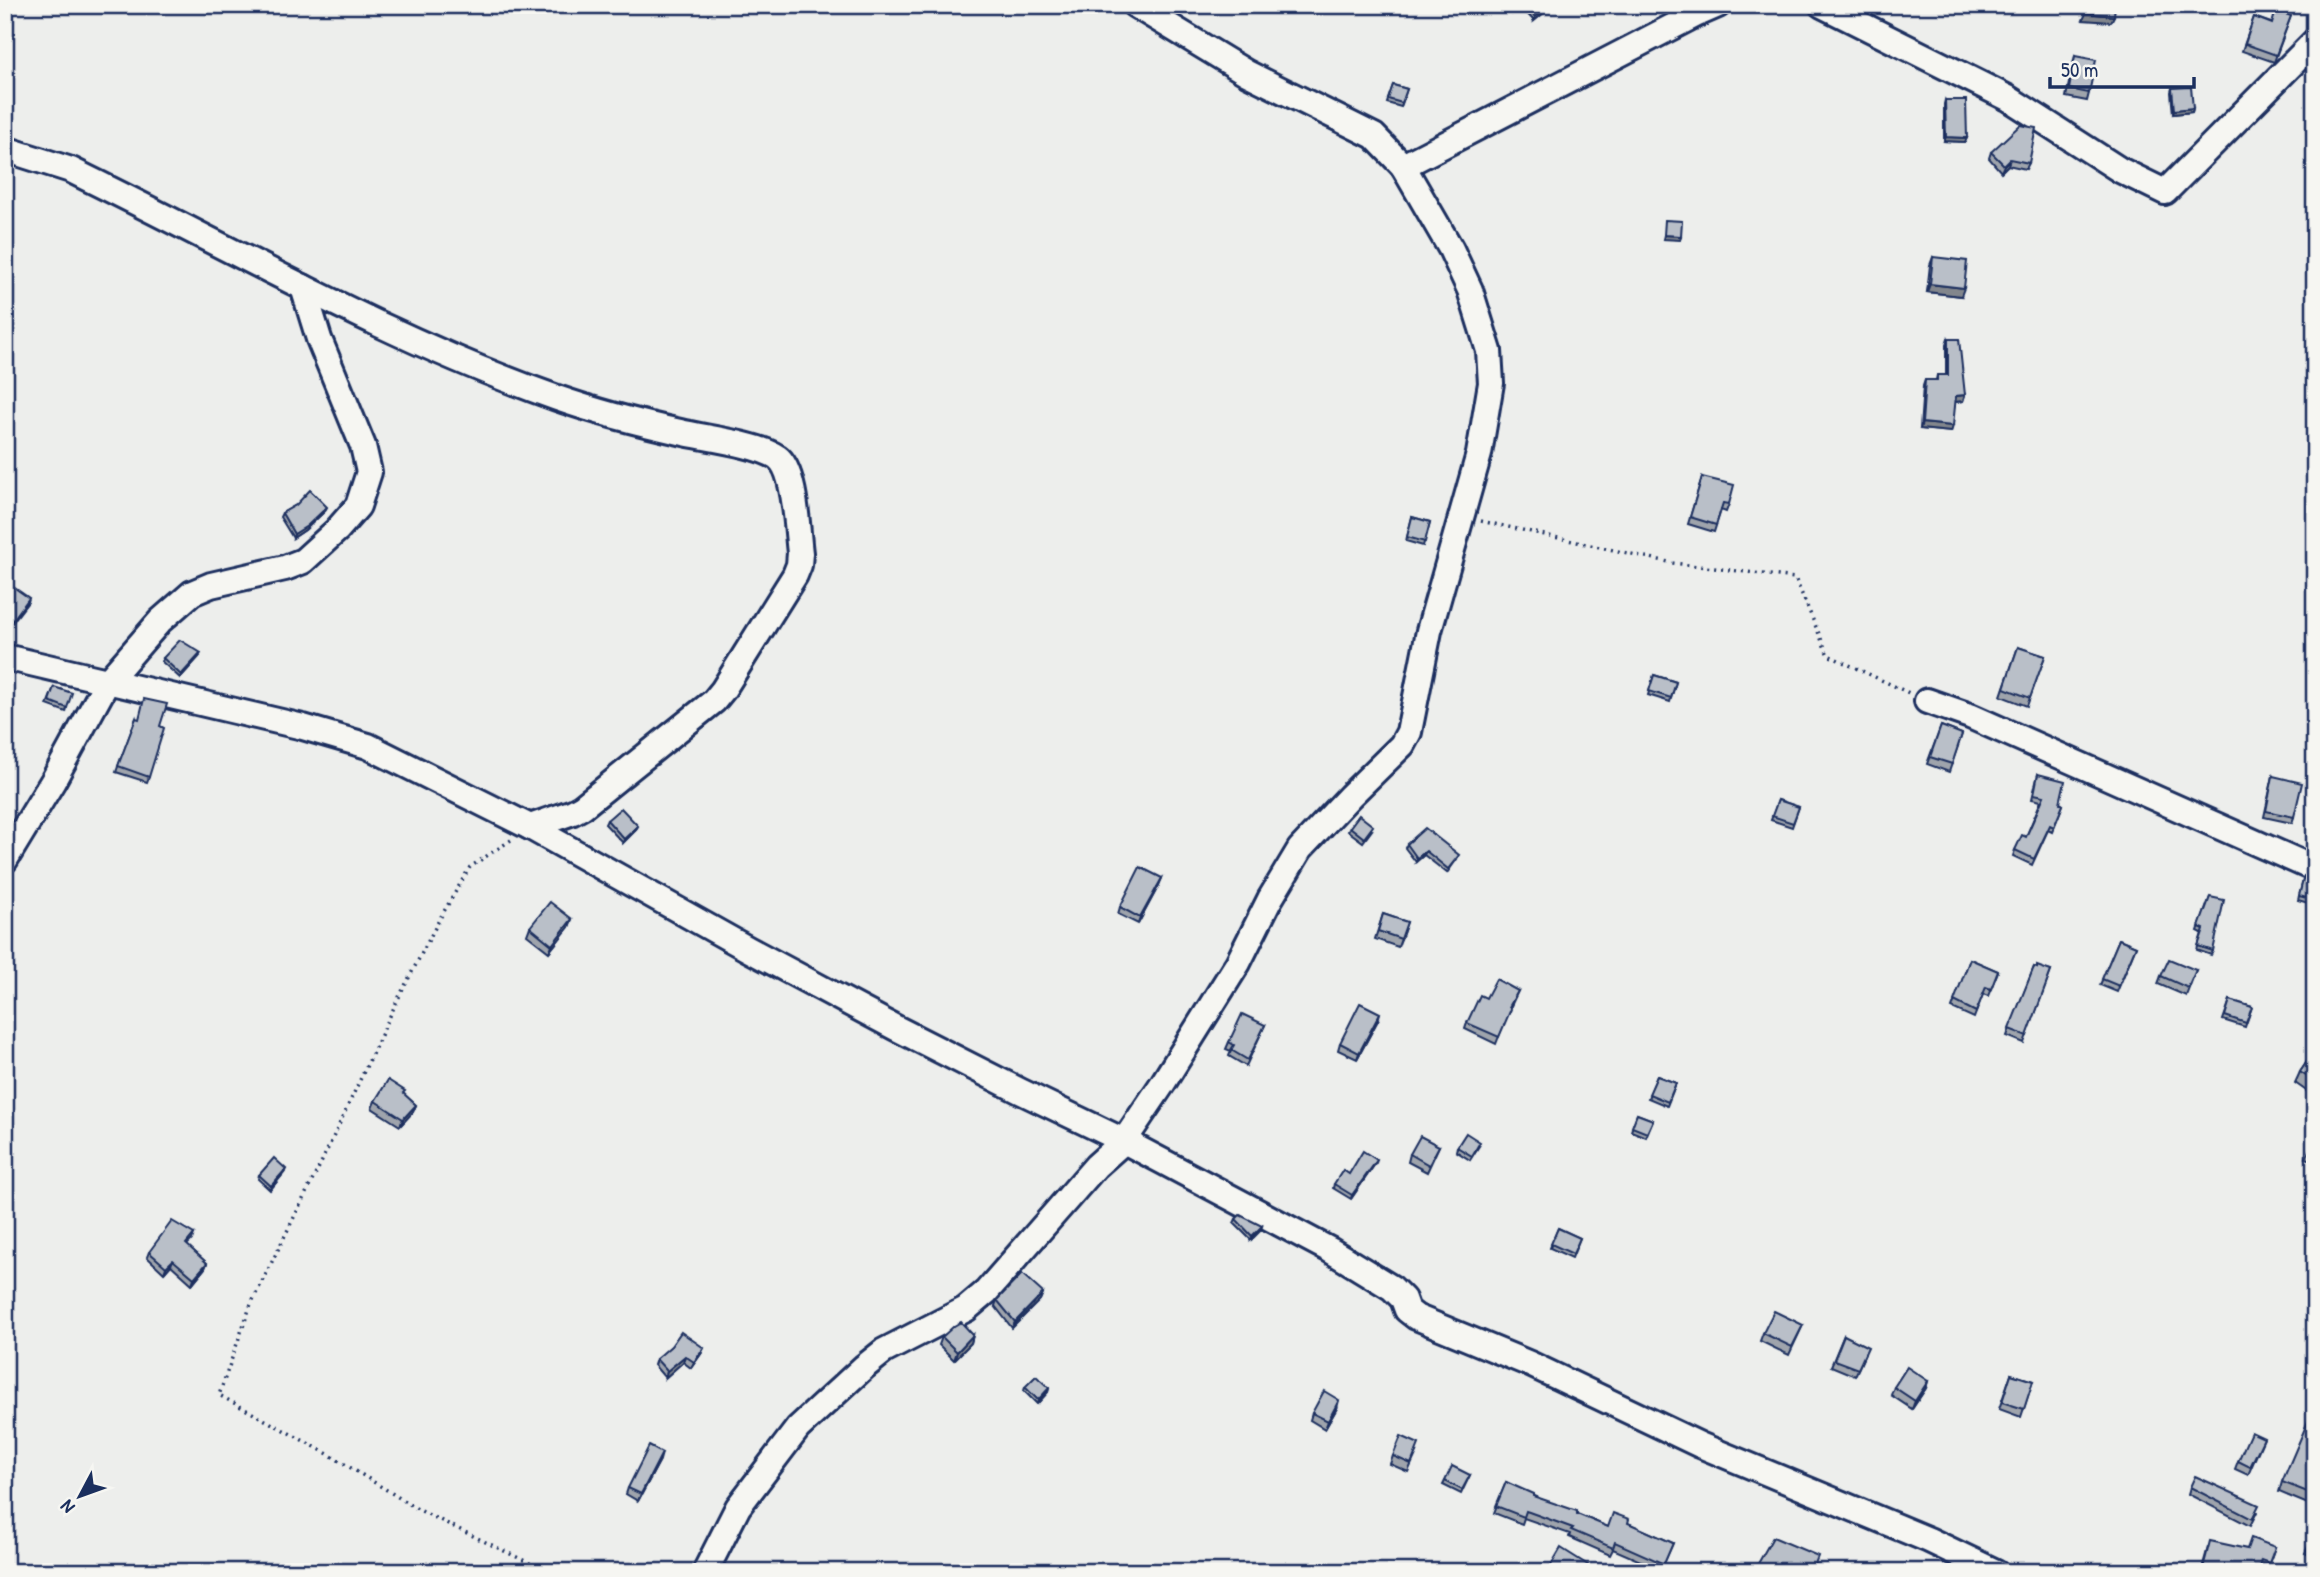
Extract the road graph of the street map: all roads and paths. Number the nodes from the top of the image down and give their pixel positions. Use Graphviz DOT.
graph roads {
  1 [pos="1135,5"];
  2 [pos="1718,5"];
  3 [pos="1822,5"];
  4 [pos="2315,41"];
  5 [pos="5,149"];
  6 [pos="1403,166"];
  7 [pos="303,287"];
  8 [pos="1461,516"];
  9 [pos="5,657"];
  10 [pos="107,681"];
  11 [pos="1927,701"];
  12 [pos="530,827"];
  13 [pos="5,860"];
  14 [pos="2315,869"];
  15 [pos="1124,1141"];
  16 [pos="548,1572"];
  17 [pos="705,1572"];
  18 [pos="1996,1572"];
  1 -- 6 [label="street"];
  2 -- 6 [label="street"];
  3 -- 4 [label="street"];
  5 -- 7 [label="street"];
  6 -- 8 [label="street"];
  7 -- 10 [label="street"];
  7 -- 12 [label="street"];
  8 -- 11 [label="path"];
  8 -- 15 [label="street"];
  9 -- 10 [label="street"];
  10 -- 12 [label="street"];
  10 -- 13 [label="street"];
  11 -- 14 [label="street"];
  12 -- 15 [label="street"];
  12 -- 16 [label="path"];
  15 -- 17 [label="street"];
  15 -- 18 [label="street"];
}
